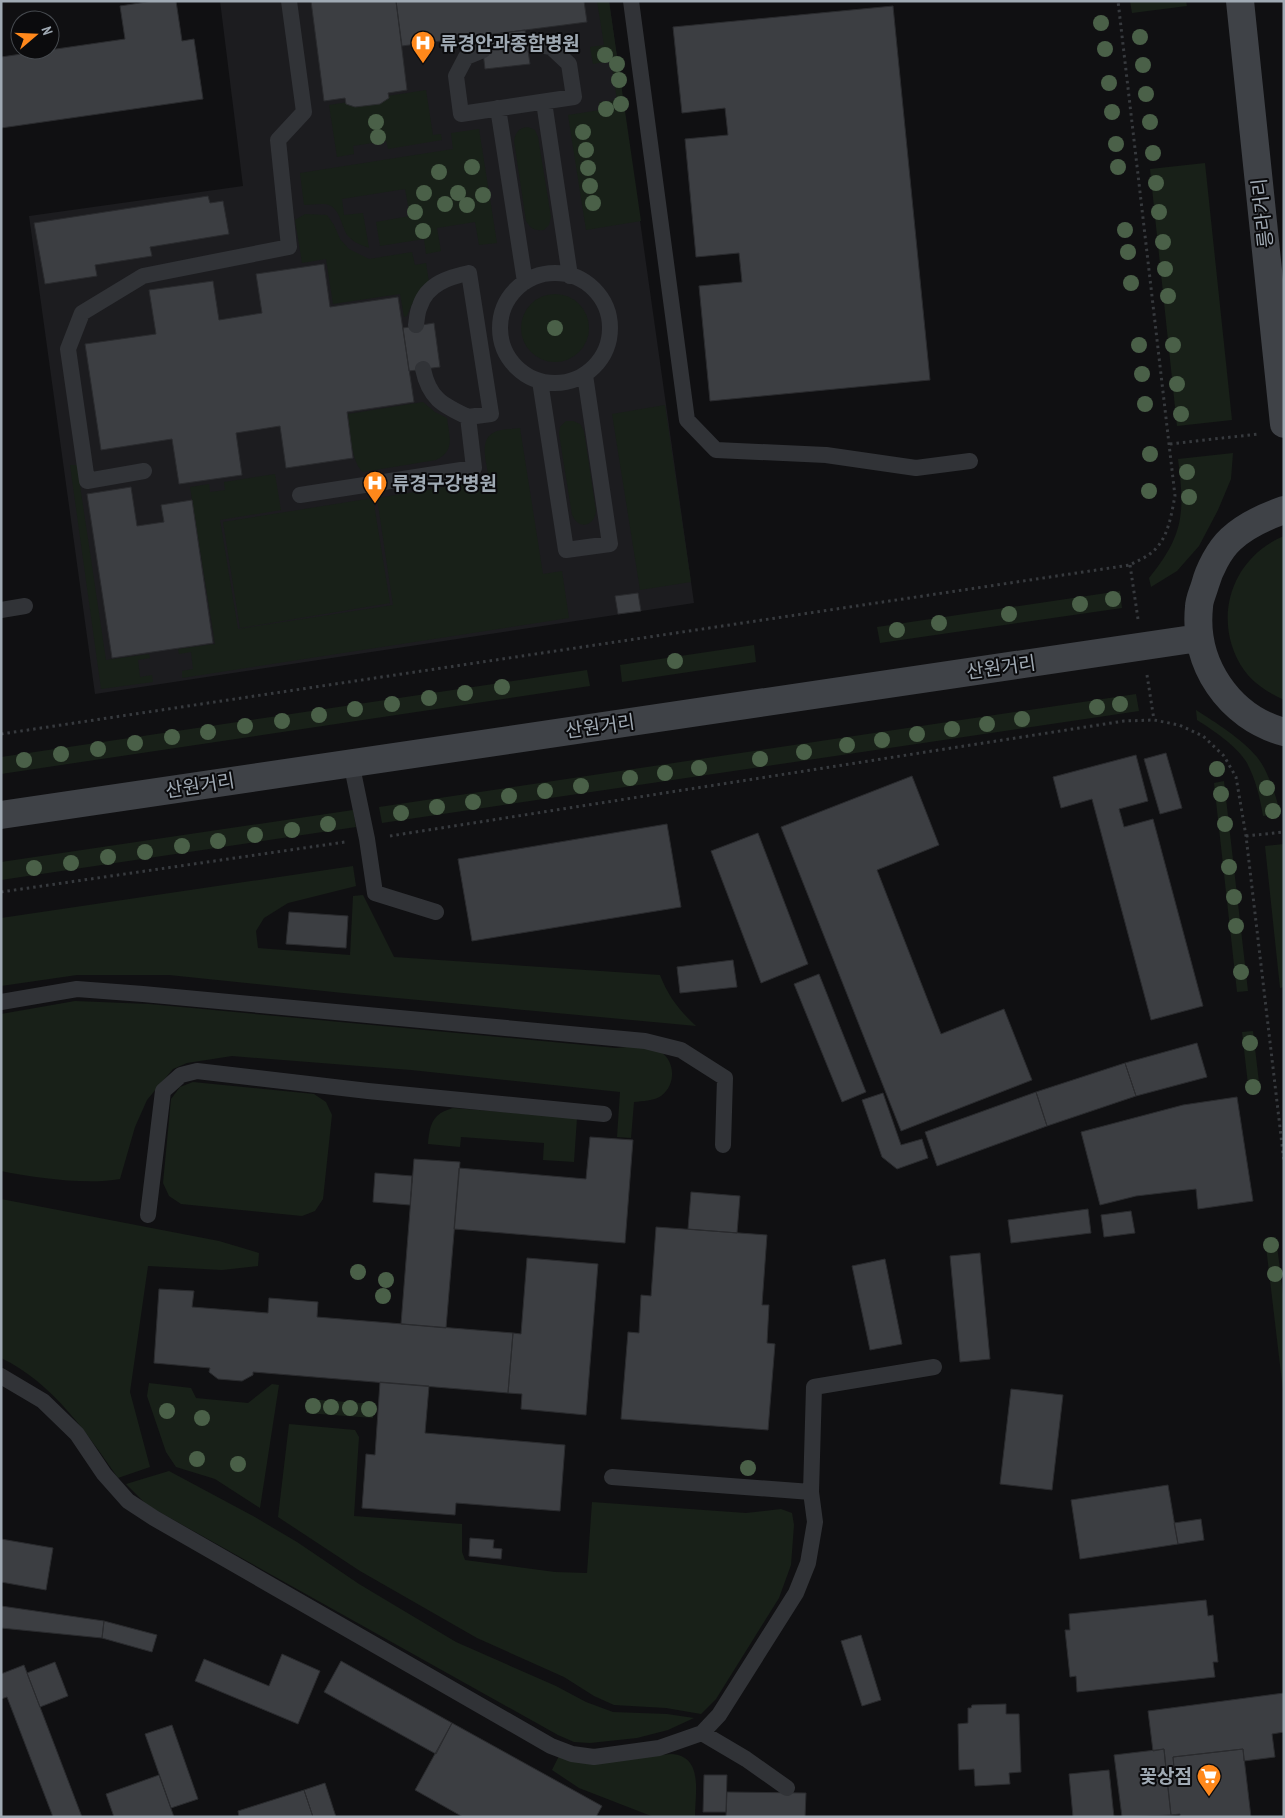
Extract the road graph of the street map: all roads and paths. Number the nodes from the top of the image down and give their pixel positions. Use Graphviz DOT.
graph roads {
  1 [pos="289,1"];
  2 [pos="631,1"];
  3 [pos="1118,1"];
  4 [pos="1240,1"];
  5 [pos="527,43"];
  6 [pos="483,50"];
  7 [pos="544,102"];
  8 [pos="498,108"];
  9 [pos="570,276"];
  10 [pos="525,282"];
  11 [pos="416,325"];
  12 [pos="500,337"];
  13 [pos="480,340"];
  14 [pos="423,369"];
  15 [pos="585,375"];
  16 [pos="540,381"];
  17 [pos="468,417"];
  18 [pos="1274,429"];
  19 [pos="1170,444"];
  20 [pos="970,461"];
  21 [pos="144,471"];
  22 [pos="300,495"];
  23 [pos="1284,510"];
  24 [pos="25,606"];
  25 [pos="1,610"];
  26 [pos="1199,638"];
  27 [pos="1284,732"];
  28 [pos="1,734"];
  29 [pos="351,762"];
  30 [pos="1,815"];
  31 [pos="1284,832"];
  32 [pos="1246,836"];
  33 [pos="367,839"];
  34 [pos="1,892"];
  35 [pos="436,912"];
  36 [pos="1,1002"];
  37 [pos="604,1114"];
  38 [pos="723,1145"];
  39 [pos="1284,1162"];
  40 [pos="148,1215"];
  41 [pos="934,1367"];
  42 [pos="1,1376"];
  43 [pos="612,1477"];
  44 [pos="811,1492"];
  45 [pos="702,1733"];
  46 [pos="787,1788"];
  1 -- 21 [label="lane"];
  2 -- 20 [label="lane"];
  3 -- 19 [label="path"];
  4 -- 18 [label="main road, 릉라거리"];
  5 -- 7 [label="lane"];
  6 -- 8 [label="lane"];
  7 -- 8 [label="lane"];
  7 -- 9 [label="lane"];
  8 -- 10 [label="lane"];
  9 -- 10 [label="lane"];
  9 -- 15 [label="lane"];
  10 -- 12 [label="lane"];
  11 -- 13 [label="lane"];
  12 -- 13 [label="lane"];
  12 -- 16 [label="lane"];
  13 -- 17 [label="lane"];
  14 -- 17 [label="lane"];
  15 -- 16 [label="lane"];
  15 -- 16 [label="lane"];
  17 -- 22 [label="lane"];
  18 -- 19 [label="path"];
  19 -- 28 [label="path"];
  23 -- 26 [label="main road"];
  24 -- 25 [label="lane"];
  26 -- 27 [label="main road"];
  26 -- 29 [label="main road, 산원거리"];
  29 -- 30 [label="main road, 산원거리"];
  29 -- 33 [label="lane"];
  31 -- 32 [label="path"];
  32 -- 33 [label="path"];
  32 -- 39 [label="path"];
  33 -- 34 [label="path"];
  33 -- 35 [label="lane"];
  36 -- 38 [label="lane"];
  37 -- 40 [label="lane"];
  41 -- 44 [label="lane"];
  42 -- 45 [label="lane"];
  43 -- 44 [label="lane"];
  44 -- 45 [label="lane"];
  45 -- 46 [label="lane"];
}
